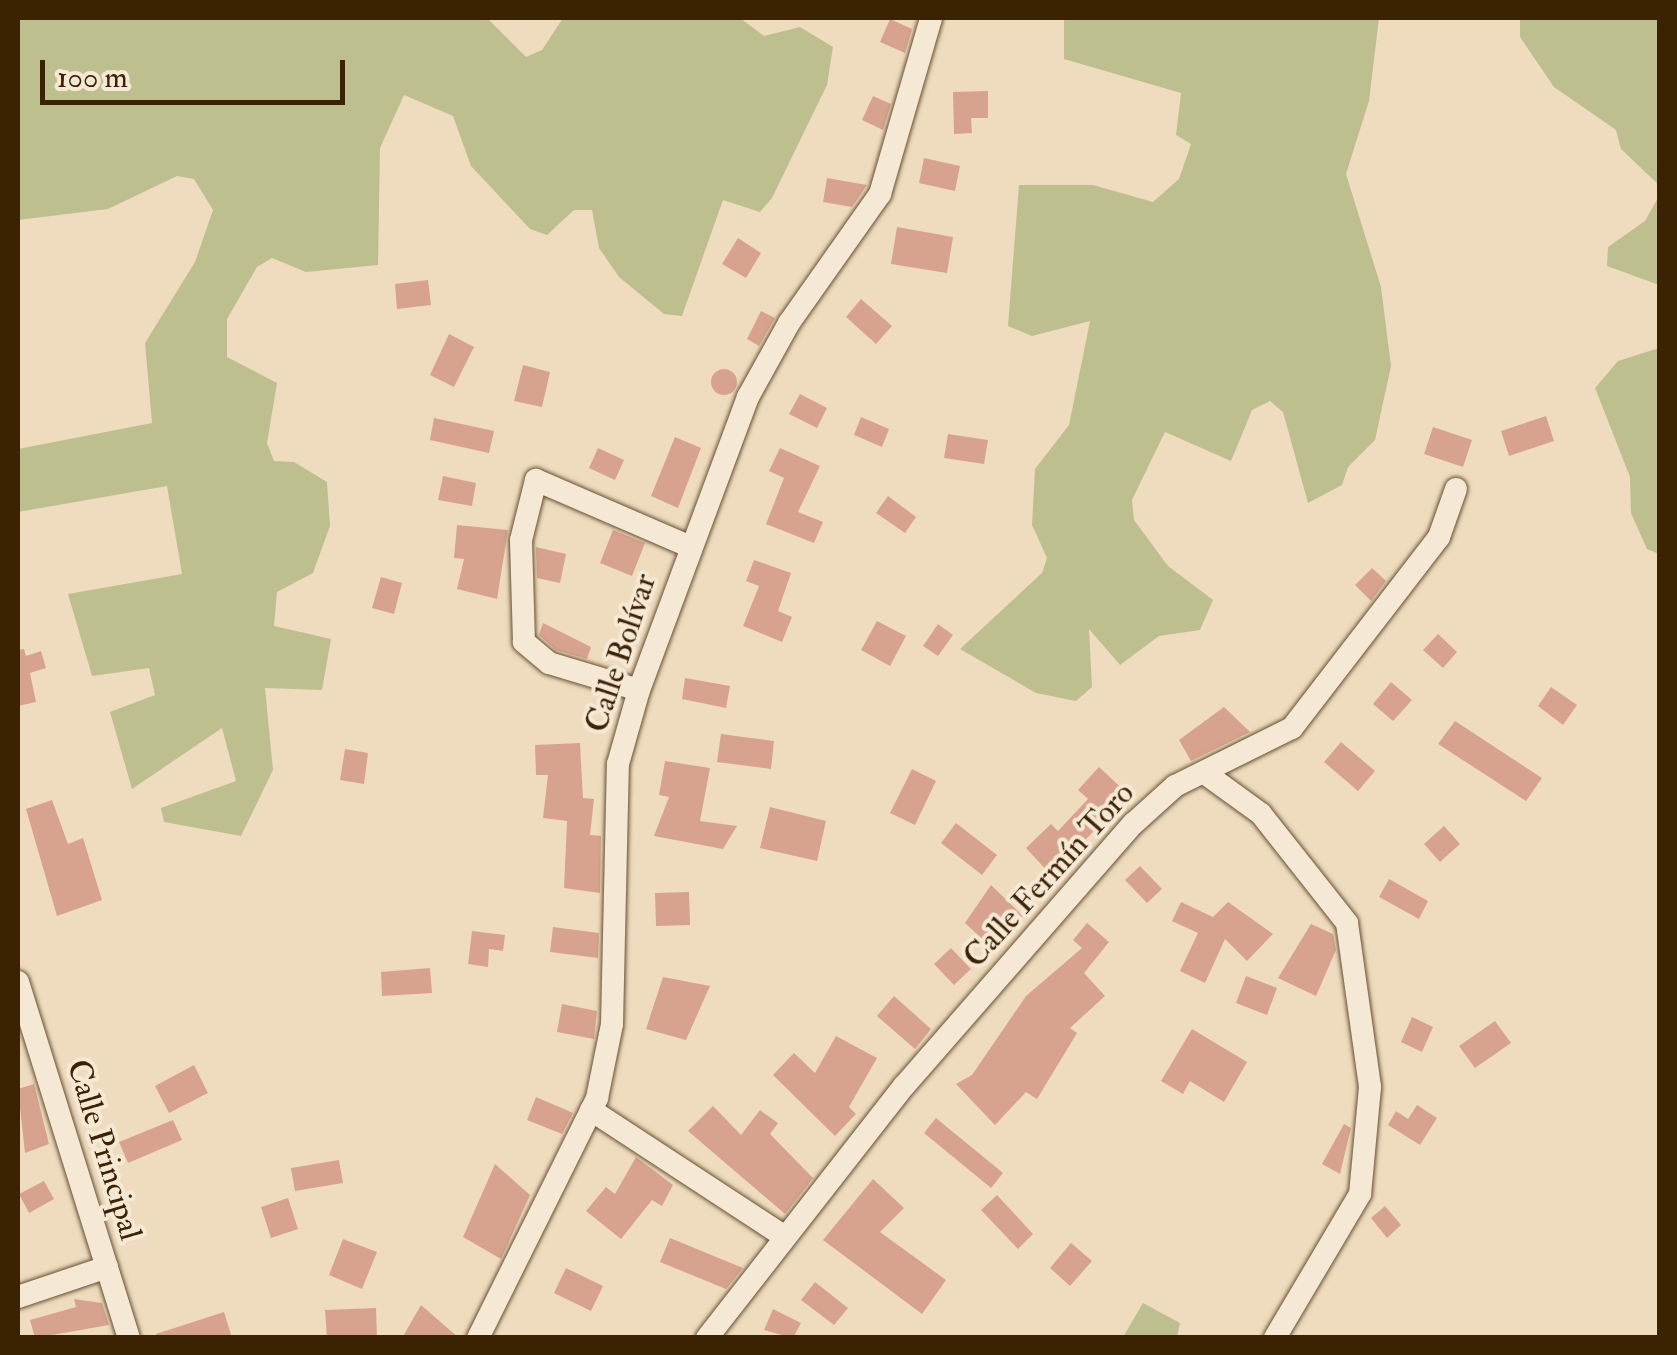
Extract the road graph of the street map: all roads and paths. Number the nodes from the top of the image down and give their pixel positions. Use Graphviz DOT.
graph roads {
  1 [pos="931,18"];
  2 [pos="1456,490"];
  3 [pos="691,547"];
  4 [pos="640,690"];
  5 [pos="1206,774"];
  6 [pos="18,982"];
  7 [pos="591,1110"];
  8 [pos="786,1237"];
  9 [pos="107,1267"];
  10 [pos="18,1297"];
  11 [pos="129,1338"];
  12 [pos="478,1338"];
  13 [pos="706,1338"];
  14 [pos="1276,1338"];
  1 -- 3 [label="street, Calle Bolívar"];
  2 -- 5 [label="street, Calle Fermín Toro"];
  3 -- 4 [label="street, Calle Bolívar"];
  3 -- 4 [label="street"];
  4 -- 7 [label="street, Calle Bolívar"];
  5 -- 8 [label="street, Calle Fermín Toro"];
  5 -- 14 [label="street"];
  6 -- 9 [label="street, Calle Principal"];
  7 -- 8 [label="street"];
  7 -- 12 [label="street, Calle Bolívar"];
  8 -- 13 [label="street, Calle Fermín Toro"];
  9 -- 10 [label="street"];
  9 -- 11 [label="street, Calle Principal"];
}
